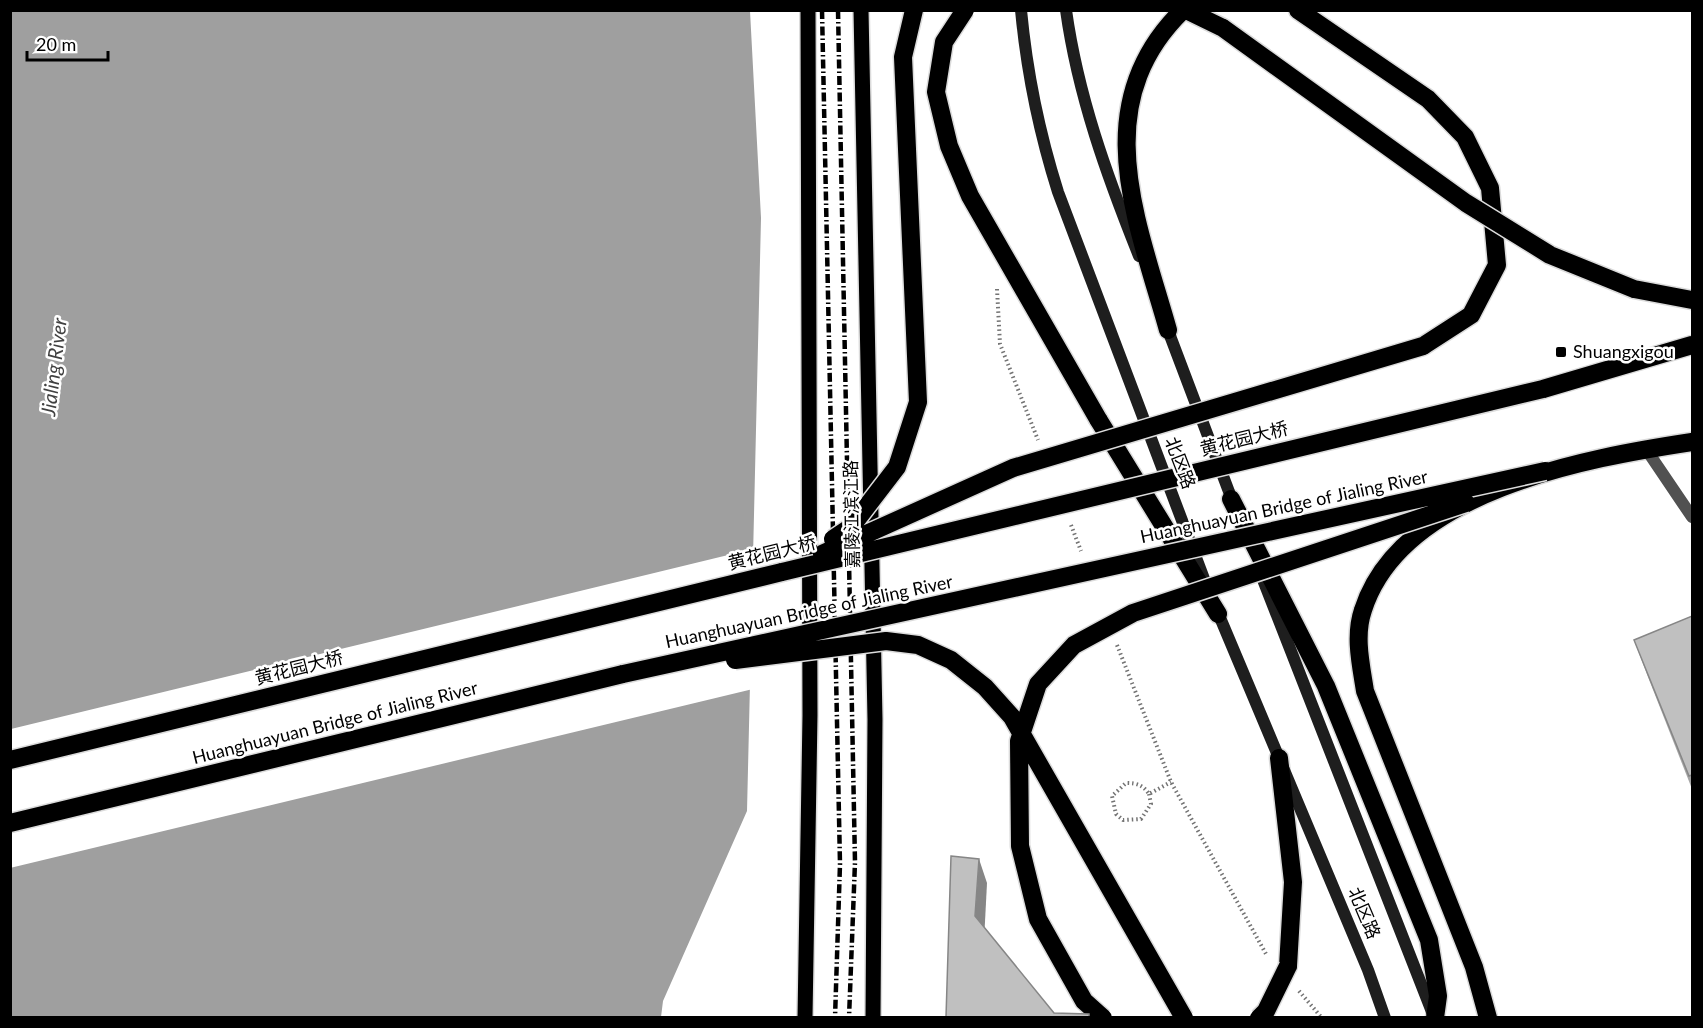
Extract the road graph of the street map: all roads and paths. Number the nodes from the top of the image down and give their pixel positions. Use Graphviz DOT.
graph roads {
  1 [pos="808,10"];
  2 [pos="861,10"];
  3 [pos="914,10"];
  4 [pos="965,10"];
  5 [pos="1021,10"];
  6 [pos="1184,10"];
  7 [pos="1205,10"];
  8 [pos="1298,10"];
  9 [pos="1066,12"];
  10 [pos="1223,28"];
  11 [pos="996,286"];
  12 [pos="1692,300"];
  13 [pos="1168,330"];
  14 [pos="1692,345"];
  15 [pos="1039,442"];
  16 [pos="1692,442"];
  17 [pos="1646,449"];
  18 [pos="1545,471"];
  19 [pos="1231,499"];
  20 [pos="1466,503"];
  21 [pos="1692,517"];
  22 [pos="1068,519"];
  23 [pos="1081,552"];
  24 [pos="782,572"];
  25 [pos="1218,614"];
  26 [pos="1115,640"];
  27 [pos="623,674"];
  28 [pos="1279,758"];
  29 [pos="10,760"];
  30 [pos="1171,782"];
  31 [pos="1149,794"];
  32 [pos="10,823"];
  33 [pos="1269,957"];
  34 [pos="1290,974"];
  35 [pos="805,1017"];
  36 [pos="873,1017"];
  37 [pos="1103,1017"];
  38 [pos="1184,1017"];
  39 [pos="1259,1017"];
  40 [pos="1322,1017"];
  41 [pos="1385,1017"];
  42 [pos="1434,1017"];
  43 [pos="1488,1017"];
  1 -- 35 [label="main road"];
  2 -- 36 [label="main road, 嘉陵江滨江路"];
  3 -- 24 [label="highway, bridge"];
  4 -- 25 [label="highway, bridge"];
  5 -- 25 [label="main road, 北区路"];
  6 -- 10 [label="highway"];
  6 -- 13 [label="highway"];
  7 -- 10 [label="highway"];
  8 -- 24 [label="highway, bridge"];
  9 -- 13 [label="main road, 北区路"];
  10 -- 12 [label="highway, bridge"];
  11 -- 15 [label="path"];
  13 -- 19 [label="main road, 北区路"];
  14 -- 24 [label="highway, 黄花园大桥, bridge"];
  16 -- 17 [label="highway, Huanghuayuan Bridge of Jialing River"];
  17 -- 18 [label="highway, Huanghuayuan Bridge of Jialing River"];
  17 -- 21 [label="street"];
  18 -- 20 [label="highway, bridge"];
  18 -- 27 [label="highway, Huanghuayuan Bridge of Jialing River, bridge"];
  19 -- 42 [label="main road, 北区路"];
  19 -- 42 [label="highway"];
  20 -- 37 [label="highway, bridge"];
  20 -- 43 [label="highway, bridge"];
  22 -- 23 [label="path"];
  24 -- 29 [label="highway, 黄花园大桥"];
  25 -- 28 [label="main road, 北区路"];
  26 -- 30 [label="path"];
  27 -- 32 [label="highway, Huanghuayuan Bridge of Jialing River"];
  27 -- 38 [label="highway, bridge"];
  28 -- 34 [label="highway"];
  28 -- 41 [label="main road, 北区路"];
  30 -- 31 [label="path"];
  30 -- 33 [label="path"];
  31 -- 31 [label="path"];
  34 -- 39 [label="highway, bridge"];
  34 -- 40 [label="path"];
}
